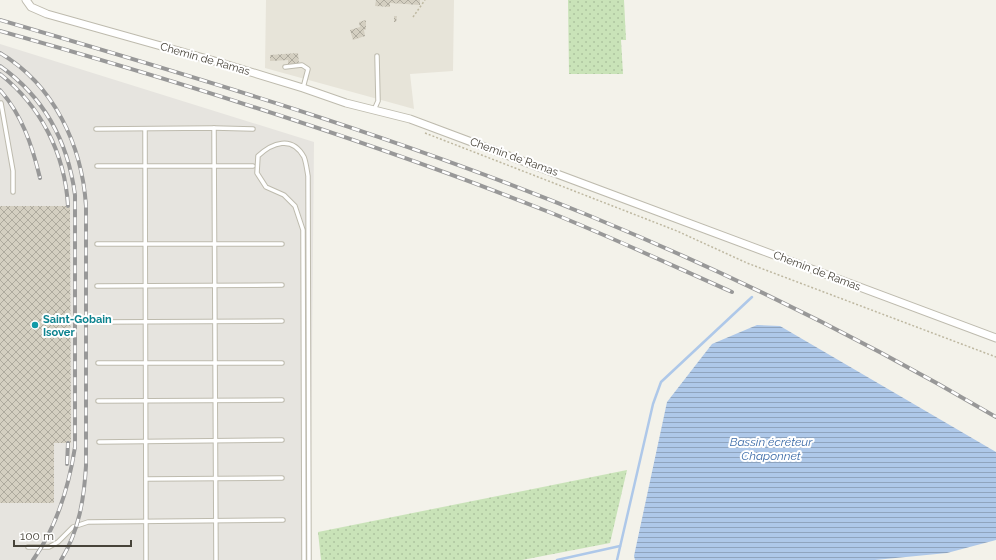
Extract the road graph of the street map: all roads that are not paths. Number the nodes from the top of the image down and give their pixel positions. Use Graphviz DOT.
graph roads {
  1 [pos="26,0"];
  2 [pos="377,56"];
  3 [pos="285,67"];
  4 [pos="303,88"];
  5 [pos="1,103"];
  6 [pos="374,110"];
  7 [pos="214,128"];
  8 [pos="96,129"];
  9 [pos="145,129"];
  10 [pos="254,129"];
  11 [pos="97,166"];
  12 [pos="147,166"];
  13 [pos="215,166"];
  14 [pos="253,166"];
  15 [pos="13,192"];
  16 [pos="97,244"];
  17 [pos="146,244"];
  18 [pos="215,244"];
  19 [pos="282,244"];
  20 [pos="146,285"];
  21 [pos="282,285"];
  22 [pos="97,286"];
  23 [pos="215,286"];
  24 [pos="282,321"];
  25 [pos="98,322"];
  26 [pos="146,322"];
  27 [pos="215,322"];
  28 [pos="996,338"];
  29 [pos="98,363"];
  30 [pos="146,363"];
  31 [pos="282,363"];
  32 [pos="215,364"];
  33 [pos="98,400"];
  34 [pos="146,400"];
  35 [pos="215,400"];
  36 [pos="282,400"];
  37 [pos="282,440"];
  38 [pos="215,441"];
  39 [pos="99,442"];
  40 [pos="146,442"];
  41 [pos="215,478"];
  42 [pos="282,478"];
  43 [pos="146,479"];
  44 [pos="215,520"];
  45 [pos="282,520"];
  46 [pos="146,522"];
  47 [pos="28,548"];
  48 [pos="146,560"];
  49 [pos="216,560"];
  50 [pos="304,560"];
  51 [pos="309,560"];
  1 -- 4 [label="street, Chemin de Ramas"];
  2 -- 6 [label="lane"];
  3 -- 4 [label="lane"];
  4 -- 6 [label="street, Chemin de Ramas"];
  5 -- 15 [label="lane"];
  6 -- 28 [label="street, Chemin de Ramas"];
  7 -- 9 [label="lane"];
  7 -- 10 [label="lane"];
  7 -- 13 [label="lane"];
  8 -- 9 [label="lane"];
  9 -- 12 [label="lane"];
  11 -- 12 [label="lane"];
  12 -- 13 [label="lane"];
  12 -- 17 [label="lane"];
  13 -- 14 [label="lane"];
  13 -- 18 [label="lane"];
  16 -- 17 [label="lane"];
  17 -- 18 [label="lane"];
  17 -- 20 [label="lane"];
  18 -- 19 [label="lane"];
  18 -- 23 [label="lane"];
  20 -- 22 [label="lane"];
  20 -- 23 [label="lane"];
  20 -- 26 [label="lane"];
  21 -- 23 [label="lane"];
  23 -- 27 [label="lane"];
  24 -- 27 [label="lane"];
  25 -- 26 [label="lane"];
  26 -- 27 [label="lane"];
  26 -- 30 [label="lane"];
  27 -- 32 [label="lane"];
  29 -- 30 [label="lane"];
  30 -- 32 [label="lane"];
  30 -- 34 [label="lane"];
  31 -- 32 [label="lane"];
  32 -- 35 [label="lane"];
  33 -- 34 [label="lane"];
  34 -- 35 [label="lane"];
  34 -- 40 [label="lane"];
  35 -- 36 [label="lane"];
  35 -- 38 [label="lane"];
  37 -- 38 [label="lane"];
  38 -- 40 [label="lane"];
  38 -- 41 [label="lane"];
  39 -- 40 [label="lane"];
  40 -- 43 [label="lane"];
  41 -- 42 [label="lane"];
  41 -- 43 [label="lane"];
  41 -- 44 [label="lane"];
  43 -- 46 [label="lane"];
  44 -- 45 [label="lane"];
  44 -- 46 [label="lane"];
  44 -- 49 [label="lane"];
  46 -- 47 [label="lane"];
  46 -- 48 [label="lane"];
  50 -- 51 [label="lane"];
}
